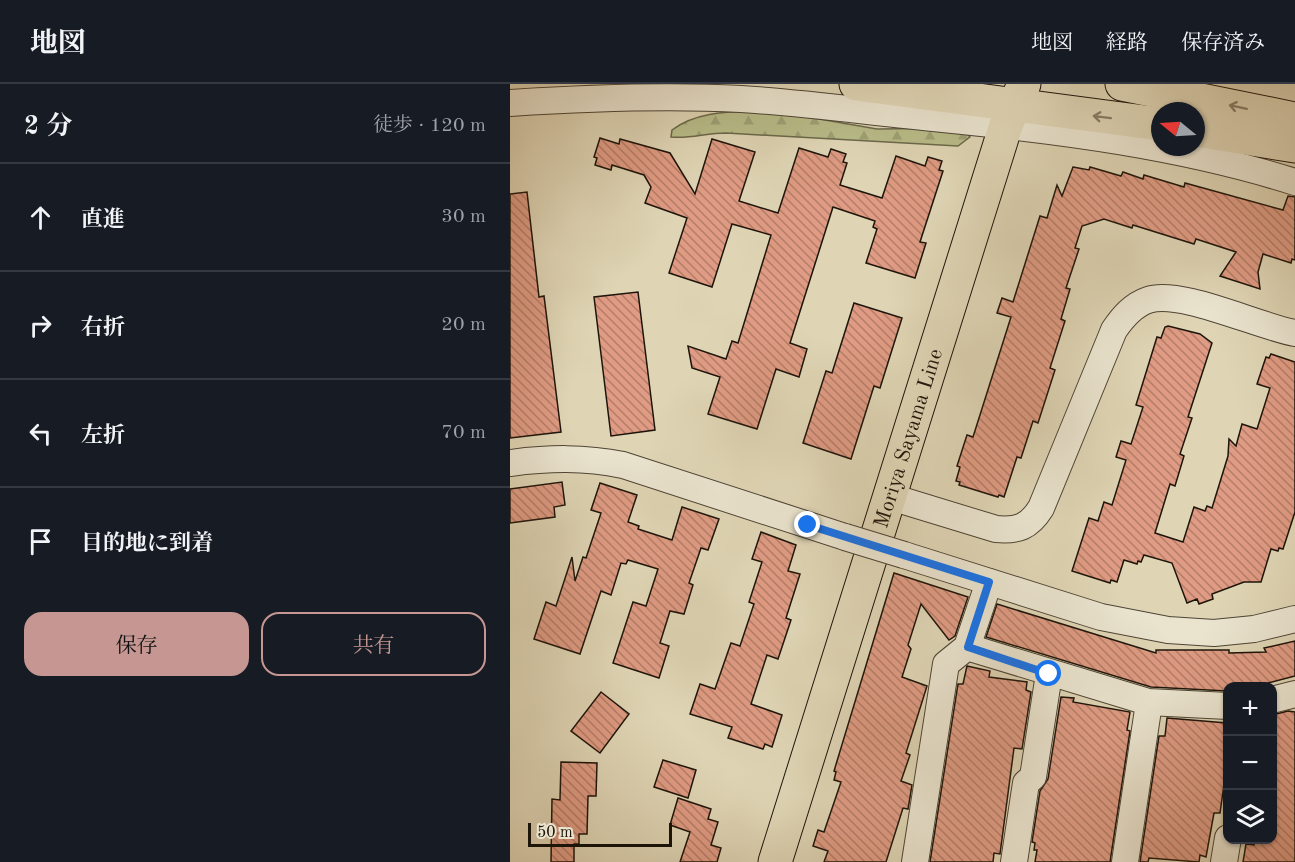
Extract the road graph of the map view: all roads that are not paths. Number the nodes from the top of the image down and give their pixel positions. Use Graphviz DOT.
graph roads {
  1 [pos="856,84"];
  2 [pos="1122,84"];
  3 [pos="1234,84"];
  4 [pos="1295,97"];
  5 [pos="510,104"];
  6 [pos="1015,105"];
  7 [pos="1295,119"];
  8 [pos="1151,123"];
  9 [pos="1205,131"];
  10 [pos="1295,146"];
  11 [pos="1295,182"];
  12 [pos="1295,333"];
  13 [pos="510,463"];
  14 [pos="891,497"];
  15 [pos="989,582"];
  16 [pos="1295,619"];
  17 [pos="968,647"];
  18 [pos="1049,674"];
  19 [pos="1295,694"];
  20 [pos="1277,699"];
  21 [pos="1149,702"];
  22 [pos="1223,706"];
  23 [pos="1226,844"];
  24 [pos="776,862"];
  25 [pos="915,862"];
  26 [pos="1014,862"];
  27 [pos="1125,862"];
  28 [pos="1224,862"];
  1 -- 6 [label="main road"];
  7 -- 2 [label="main road, one-way"];
  3 -- 4 [label="main road"];
  5 -- 6 [label="street"];
  8 -- 6 [label="main road, one-way"];
  6 -- 11 [label="street"];
  6 -- 14 [label="main road, Moriya Sayama Line"];
  9 -- 10 [label="main road"];
  12 -- 14 [label="street"];
  13 -- 15 [label="street, bridge"];
  14 -- 24 [label="main road, Moriya Sayama Line"];
  15 -- 16 [label="street"];
  15 -- 17 [label="street"];
  17 -- 18 [label="street"];
  17 -- 25 [label="street"];
  18 -- 21 [label="street"];
  18 -- 26 [label="street"];
  19 -- 20 [label="street"];
  21 -- 22 [label="street"];
  21 -- 27 [label="street"];
  23 -- 28 [label="street"];
}
